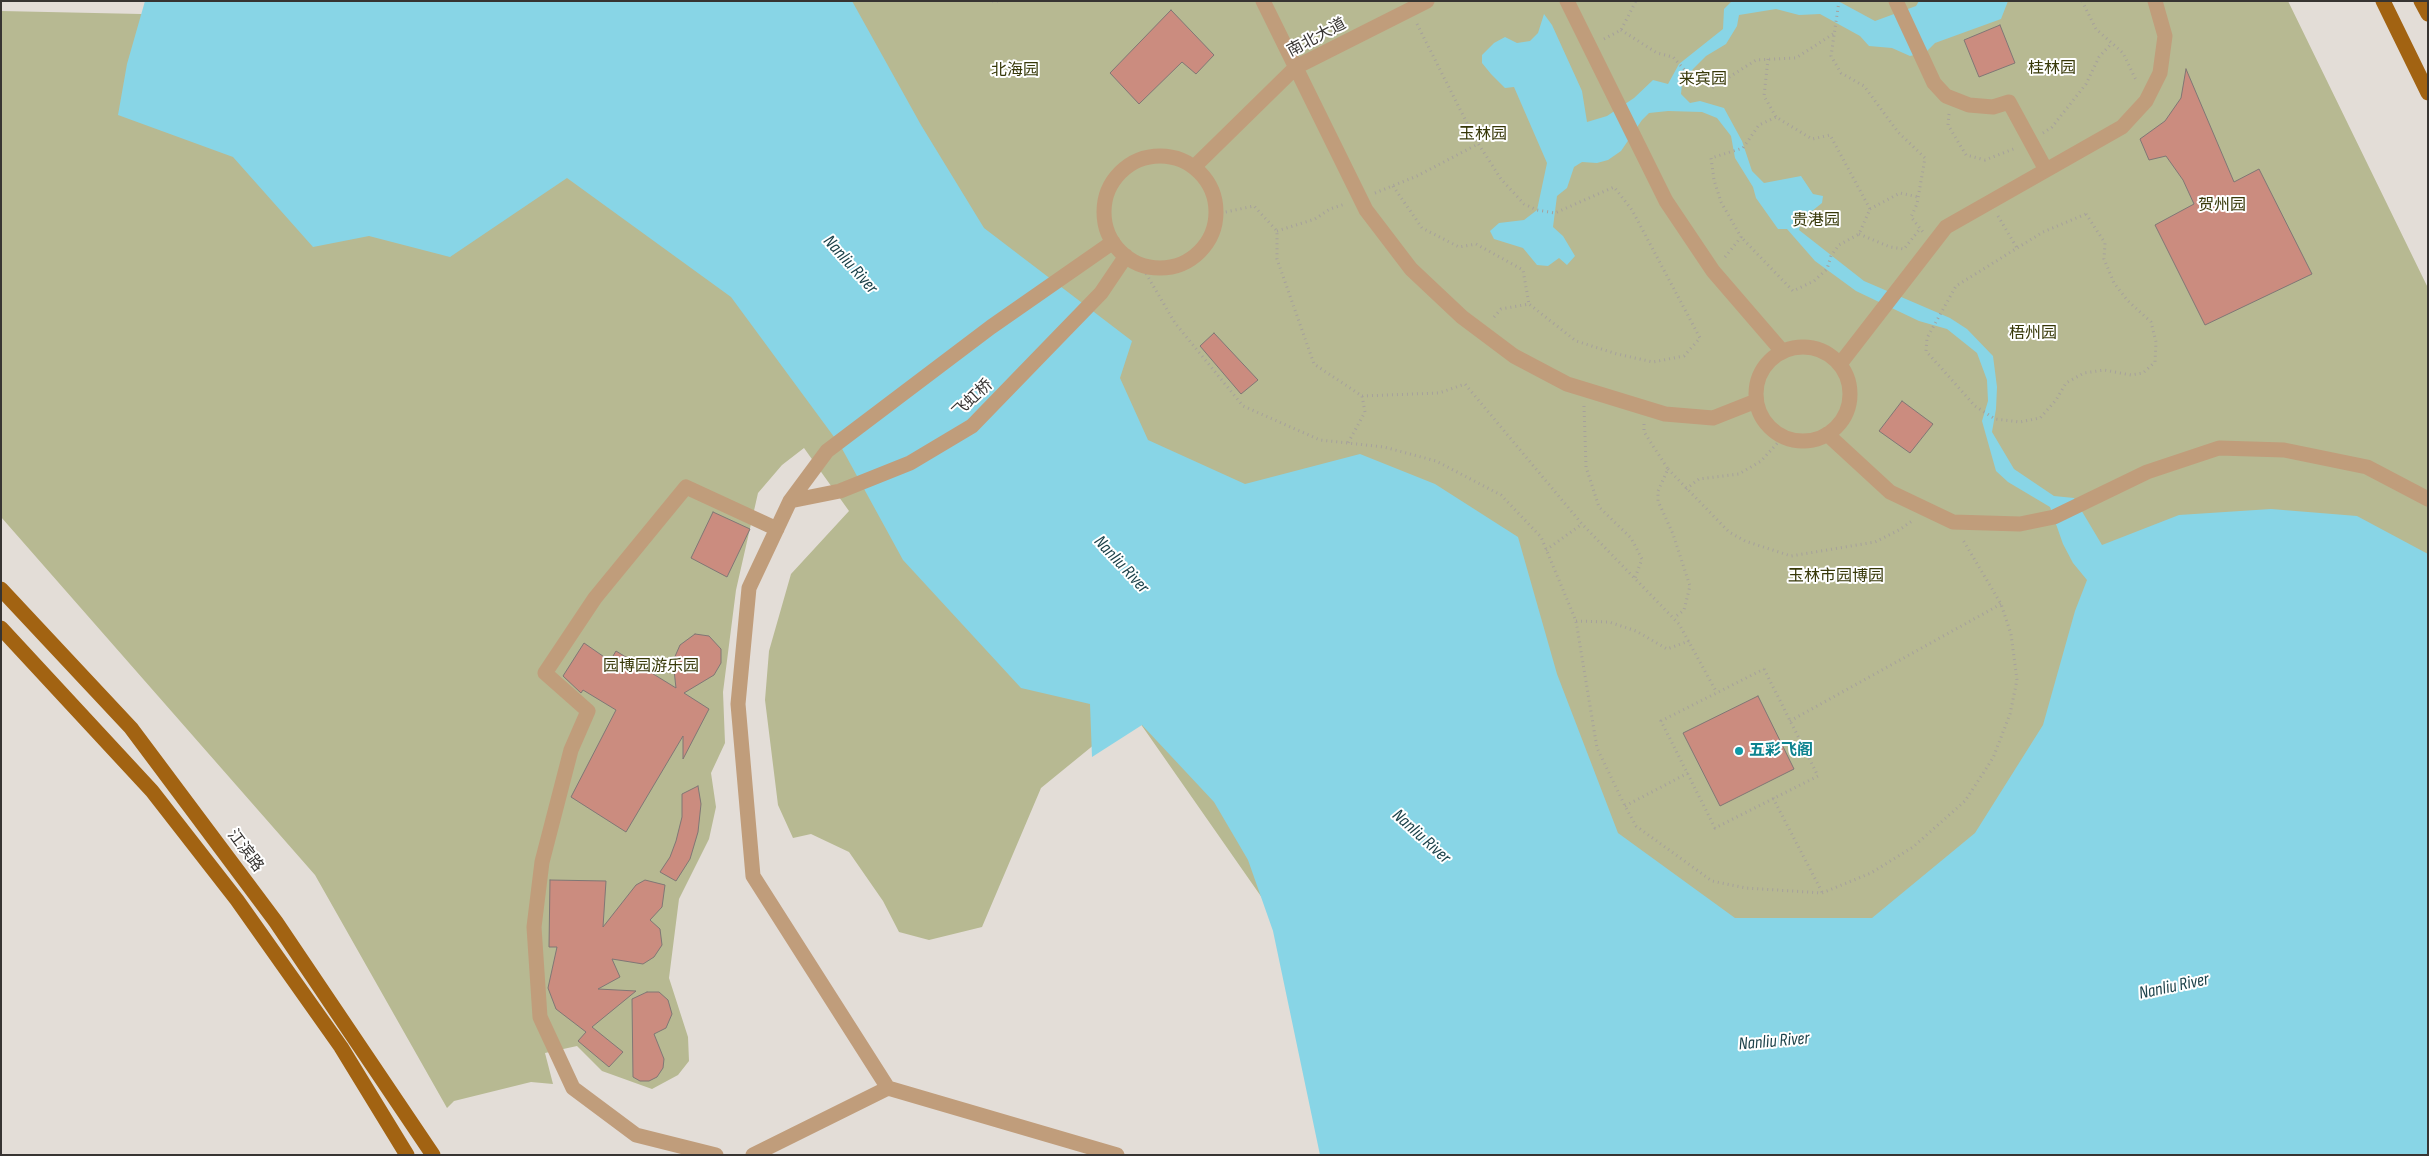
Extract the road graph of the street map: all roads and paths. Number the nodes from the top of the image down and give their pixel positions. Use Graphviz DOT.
graph roads {
  1 [pos="992,1"];
  2 [pos="1002,1"];
  3 [pos="1263,1"];
  4 [pos="1427,1"];
  5 [pos="1567,1"];
  6 [pos="1636,1"];
  7 [pos="1839,1"];
  8 [pos="2082,1"];
  9 [pos="2155,1"];
  10 [pos="2383,1"];
  11 [pos="2422,1"];
  12 [pos="1898,6"];
  13 [pos="1411,10"];
  14 [pos="2428,14"];
  15 [pos="1621,30"];
  16 [pos="1834,34"];
  17 [pos="1589,46"];
  18 [pos="1768,59"];
  19 [pos="1296,67"];
  20 [pos="2428,93"];
  21 [pos="2146,101"];
  22 [pos="1776,117"];
  23 [pos="1478,144"];
  24 [pos="1194,167"];
  25 [pos="2046,170"];
  26 [pos="1393,186"];
  27 [pos="1918,197"];
  28 [pos="1361,198"];
  29 [pos="1990,202"];
  30 [pos="1870,209"];
  31 [pos="1216,214"];
  32 [pos="1919,230"];
  33 [pos="1277,231"];
  34 [pos="1859,234"];
  35 [pos="1742,237"];
  36 [pos="1935,241"];
  37 [pos="1113,242"];
  38 [pos="2017,248"];
  39 [pos="1126,256"];
  40 [pos="1141,265"];
  41 [pos="1713,271"];
  42 [pos="1529,304"];
  43 [pos="1481,331"];
  44 [pos="1782,351"];
  45 [pos="1840,364"];
  46 [pos="1582,389"];
  47 [pos="1362,396"];
  48 [pos="1756,402"];
  49 [pos="1643,408"];
  50 [pos="1827,434"];
  51 [pos="1783,436"];
  52 [pos="1348,443"];
  53 [pos="1668,469"];
  54 [pos="1686,489"];
  55 [pos="2428,499"];
  56 [pos="790,501"];
  57 [pos="1926,509"];
  58 [pos="1953,522"];
  59 [pos="1582,524"];
  60 [pos="777,529"];
  61 [pos="1546,550"];
  62 [pos="1635,578"];
  63 [pos="1,589"];
  64 [pos="2001,604"];
  65 [pos="1674,618"];
  66 [pos="1576,621"];
  67 [pos="1,628"];
  68 [pos="1689,640"];
  69 [pos="1717,693"];
  70 [pos="1790,721"];
  71 [pos="1688,773"];
  72 [pos="1773,798"];
  73 [pos="1625,806"];
  74 [pos="1822,893"];
  75 [pos="888,1088"];
  76 [pos="407,1155"];
  77 [pos="433,1155"];
  78 [pos="716,1155"];
  79 [pos="753,1155"];
  80 [pos="1116,1155"];
  1 -- 2 [label="path"];
  3 -- 19 [label="street"];
  4 -- 13 [label="street, 南北大道"];
  5 -- 17 [label="street"];
  6 -- 15 [label="path"];
  7 -- 16 [label="path"];
  8 -- 21 [label="path"];
  9 -- 21 [label="street"];
  10 -- 20 [label="main road"];
  11 -- 14 [label="main road"];
  12 -- 25 [label="street"];
  13 -- 19 [label="street, 南北大道"];
  13 -- 23 [label="path"];
  15 -- 17 [label="path"];
  15 -- 18 [label="path"];
  16 -- 18 [label="path"];
  16 -- 27 [label="path"];
  17 -- 41 [label="street"];
  18 -- 22 [label="path"];
  19 -- 24 [label="street, 南北大道"];
  19 -- 28 [label="street"];
  21 -- 25 [label="street"];
  22 -- 30 [label="path"];
  22 -- 35 [label="path"];
  23 -- 26 [label="path"];
  23 -- 42 [label="path"];
  24 -- 31 [label="street"];
  24 -- 37 [label="street"];
  25 -- 29 [label="street"];
  26 -- 28 [label="path"];
  26 -- 42 [label="path"];
  27 -- 30 [label="path"];
  27 -- 32 [label="path"];
  28 -- 33 [label="path"];
  28 -- 43 [label="street"];
  29 -- 36 [label="street"];
  29 -- 38 [label="path"];
  30 -- 34 [label="path"];
  31 -- 33 [label="path"];
  31 -- 40 [label="street"];
  32 -- 34 [label="path"];
  32 -- 36 [label="path"];
  33 -- 47 [label="path"];
  34 -- 35 [label="path"];
  35 -- 41 [label="path"];
  36 -- 45 [label="street"];
  37 -- 39 [label="street"];
  37 -- 56 [label="street"];
  38 -- 38 [label="path"];
  39 -- 40 [label="street"];
  39 -- 56 [label="street, 飞虹桥"];
  40 -- 52 [label="path"];
  41 -- 44 [label="street"];
  42 -- 43 [label="path"];
  43 -- 46 [label="street"];
  44 -- 45 [label="street"];
  44 -- 48 [label="street"];
  45 -- 50 [label="street"];
  46 -- 49 [label="street"];
  46 -- 62 [label="path"];
  47 -- 52 [label="path"];
  47 -- 59 [label="path"];
  48 -- 49 [label="street"];
  48 -- 51 [label="street"];
  49 -- 53 [label="path"];
  50 -- 51 [label="street"];
  50 -- 57 [label="street"];
  51 -- 54 [label="path"];
  52 -- 61 [label="path"];
  53 -- 54 [label="path"];
  53 -- 65 [label="path"];
  54 -- 57 [label="path"];
  55 -- 58 [label="street"];
  56 -- 60 [label="street"];
  57 -- 58 [label="street"];
  58 -- 64 [label="path"];
  59 -- 61 [label="path"];
  59 -- 62 [label="path"];
  60 -- 75 [label="street"];
  60 -- 78 [label="street"];
  61 -- 66 [label="path"];
  62 -- 65 [label="path"];
  63 -- 77 [label="main road, 江滨路"];
  64 -- 70 [label="path"];
  64 -- 74 [label="path"];
  65 -- 68 [label="path"];
  66 -- 68 [label="path"];
  66 -- 73 [label="path"];
  67 -- 76 [label="main road"];
  68 -- 69 [label="path"];
  69 -- 70 [label="path"];
  69 -- 71 [label="path"];
  70 -- 72 [label="path"];
  71 -- 72 [label="path"];
  71 -- 73 [label="path"];
  72 -- 74 [label="path"];
  73 -- 74 [label="path"];
  75 -- 79 [label="street"];
  75 -- 80 [label="street"];
}
